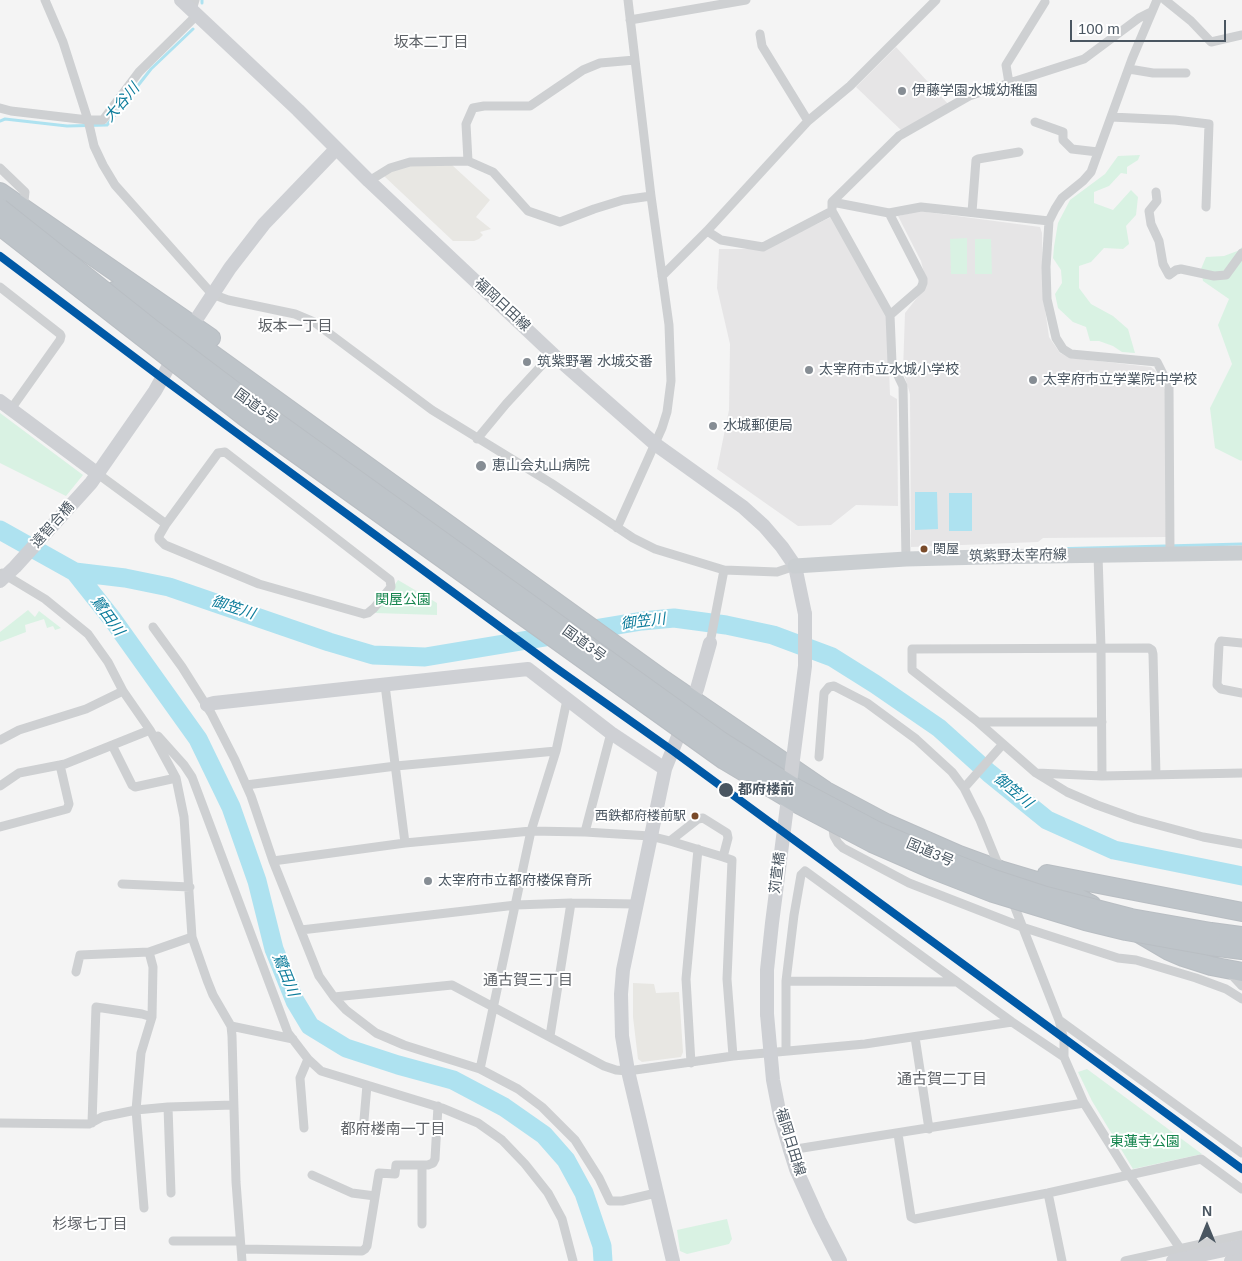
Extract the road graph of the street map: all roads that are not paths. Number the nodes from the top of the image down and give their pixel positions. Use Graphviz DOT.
graph roads {
  1 [pos="44,0"];
  2 [pos="182,0"];
  3 [pos="628,0"];
  4 [pos="746,0"];
  5 [pos="936,0"];
  6 [pos="1157,0"];
  7 [pos="1165,0"];
  8 [pos="1045,2"];
  9 [pos="195,8"];
  10 [pos="1152,12"];
  11 [pos="630,20"];
  12 [pos="760,34"];
  13 [pos="1242,35"];
  14 [pos="635,60"];
  15 [pos="1129,69"];
  16 [pos="1186,73"];
  17 [pos="1009,83"];
  18 [pos="0,108"];
  19 [pos="1111,117"];
  20 [pos="88,120"];
  21 [pos="808,121"];
  22 [pos="1035,122"];
  23 [pos="336,149"];
  24 [pos="1018,152"];
  25 [pos="1098,152"];
  26 [pos="468,161"];
  27 [pos="0,168"];
  28 [pos="369,181"];
  29 [pos="0,192"];
  30 [pos="1156,192"];
  31 [pos="651,196"];
  32 [pos="1206,206"];
  33 [pos="832,207"];
  34 [pos="0,208"];
  35 [pos="23,209"];
  36 [pos="972,212"];
  37 [pos="889,213"];
  38 [pos="1049,221"];
  39 [pos="0,227"];
  40 [pos="707,231"];
  41 [pos="1242,253"];
  42 [pos="662,276"];
  43 [pos="0,287"];
  44 [pos="212,294"];
  45 [pos="890,315"];
  46 [pos="189,330"];
  47 [pos="553,353"];
  48 [pos="6,405"];
  49 [pos="477,439"];
  50 [pos="655,444"];
  51 [pos="94,478"];
  52 [pos="166,524"];
  53 [pos="617,528"];
  54 [pos="1170,548"];
  55 [pos="1242,553"];
  56 [pos="1098,555"];
  57 [pos="906,559"];
  58 [pos="795,566"];
  59 [pos="724,570"];
  60 [pos="5,574"];
  61 [pos="805,614"];
  62 [pos="154,626"];
  63 [pos="710,643"];
  64 [pos="1242,643"];
  65 [pos="1101,648"];
  66 [pos="385,685"];
  67 [pos="123,691"];
  68 [pos="1242,693"];
  69 [pos="695,694"];
  70 [pos="567,700"];
  71 [pos="207,706"];
  72 [pos="978,722"];
  73 [pos="1102,722"];
  74 [pos="150,730"];
  75 [pos="611,733"];
  76 [pos="0,740"];
  77 [pos="112,745"];
  78 [pos="1000,748"];
  79 [pos="556,750"];
  80 [pos="819,757"];
  81 [pos="60,765"];
  82 [pos="396,766"];
  83 [pos="665,769"];
  84 [pos="1036,773"];
  85 [pos="1242,773"];
  86 [pos="1156,775"];
  87 [pos="1102,776"];
  88 [pos="176,778"];
  89 [pos="246,785"];
  90 [pos="0,786"];
  91 [pos="967,786"];
  92 [pos="826,791"];
  93 [pos="0,828"];
  94 [pos="531,831"];
  95 [pos="585,832"];
  96 [pos="650,836"];
  97 [pos="670,840"];
  98 [pos="405,844"];
  99 [pos="1242,844"];
  100 [pos="698,849"];
  101 [pos="723,857"];
  102 [pos="273,861"];
  103 [pos="998,865"];
  104 [pos="122,884"];
  105 [pos="190,888"];
  106 [pos="571,903"];
  107 [pos="636,904"];
  108 [pos="516,905"];
  109 [pos="1242,912"];
  110 [pos="1022,927"];
  111 [pos="300,930"];
  112 [pos="1242,936"];
  113 [pos="192,937"];
  114 [pos="1210,939"];
  115 [pos="1242,950"];
  116 [pos="149,952"];
  117 [pos="1235,971"];
  118 [pos="76,972"];
  119 [pos="786,981"];
  120 [pos="957,982"];
  121 [pos="1242,986"];
  122 [pos="334,997"];
  123 [pos="1242,998"];
  124 [pos="493,1006"];
  125 [pos="767,1014"];
  126 [pos="152,1017"];
  127 [pos="1059,1020"];
  128 [pos="1012,1022"];
  129 [pos="231,1026"];
  130 [pos="550,1036"];
  131 [pos="915,1037"];
  132 [pos="293,1039"];
  133 [pos="786,1051"];
  134 [pos="769,1052"];
  135 [pos="733,1056"];
  136 [pos="1064,1058"];
  137 [pos="308,1059"];
  138 [pos="691,1063"];
  139 [pos="480,1069"];
  140 [pos="628,1071"];
  141 [pos="367,1085"];
  142 [pos="1084,1103"];
  143 [pos="233,1106"];
  144 [pos="438,1106"];
  145 [pos="168,1107"];
  146 [pos="136,1110"];
  147 [pos="364,1120"];
  148 [pos="0,1123"];
  149 [pos="92,1123"];
  150 [pos="304,1128"];
  151 [pos="929,1129"];
  152 [pos="898,1134"];
  153 [pos="790,1150"];
  154 [pos="1242,1153"];
  155 [pos="422,1165"];
  156 [pos="312,1175"];
  157 [pos="1130,1175"];
  158 [pos="1242,1189"];
  159 [pos="171,1193"];
  160 [pos="656,1193"];
  161 [pos="1048,1193"];
  162 [pos="375,1196"];
  163 [pos="144,1208"];
  164 [pos="422,1224"];
  165 [pos="1242,1235"];
  166 [pos="174,1241"];
  167 [pos="240,1245"];
  168 [pos="1242,1246"];
  169 [pos="1181,1249"];
  170 [pos="1242,1259"];
  171 [pos="242,1261"];
  172 [pos="573,1261"];
  173 [pos="673,1261"];
  174 [pos="840,1261"];
  175 [pos="1062,1261"];
  176 [pos="1125,1261"];
  177 [pos="1173,1261"];
  178 [pos="1189,1261"];
  179 [pos="1231,1261"];
  1 -- 20 [label="street"];
  2 -- 9 [label="street, 福岡日田線"];
  3 -- 11 [label="street"];
  4 -- 11 [label="street"];
  5 -- 21 [label="street"];
  6 -- 10 [label="street"];
  7 -- 13 [label="street"];
  8 -- 17 [label="street"];
  9 -- 20 [label="street"];
  9 -- 23 [label="street, 福岡日田線"];
  10 -- 15 [label="street"];
  10 -- 17 [label="street"];
  11 -- 14 [label="street"];
  12 -- 21 [label="street"];
  14 -- 26 [label="street"];
  14 -- 31 [label="street"];
  15 -- 16 [label="street"];
  15 -- 19 [label="street"];
  17 -- 33 [label="street"];
  18 -- 20 [label="street"];
  19 -- 25 [label="street"];
  19 -- 32 [label="street"];
  20 -- 44 [label="street"];
  21 -- 40 [label="street"];
  22 -- 25 [label="street"];
  23 -- 28 [label="street, 福岡日田線"];
  23 -- 44 [label="street, 遠智合橋"];
  24 -- 36 [label="street"];
  25 -- 38 [label="street"];
  26 -- 28 [label="street"];
  26 -- 31 [label="street"];
  27 -- 35 [label="street"];
  28 -- 47 [label="street, 福岡日田線"];
  29 -- 35 [label="highway"];
  30 -- 41 [label="street"];
  31 -- 42 [label="street"];
  33 -- 37 [label="street"];
  33 -- 40 [label="street"];
  33 -- 45 [label="street"];
  34 -- 114 [label="highway, 国道3号, bridge"];
  35 -- 46 [label="highway"];
  36 -- 37 [label="street"];
  36 -- 38 [label="street"];
  37 -- 45 [label="street"];
  38 -- 54 [label="street"];
  39 -- 46 [label="highway"];
  39 -- 114 [label="highway, 国道3号, bridge"];
  40 -- 42 [label="street"];
  42 -- 50 [label="street"];
  43 -- 48 [label="street"];
  44 -- 46 [label="street, 遠智合橋"];
  44 -- 49 [label="street"];
  45 -- 57 [label="street"];
  46 -- 51 [label="street, 遠智合橋"];
  46 -- 69 [label="highway"];
  47 -- 49 [label="street"];
  47 -- 50 [label="street, 福岡日田線"];
  48 -- 51 [label="street"];
  49 -- 53 [label="street"];
  50 -- 53 [label="street"];
  50 -- 58 [label="street, 福岡日田線"];
  51 -- 52 [label="street"];
  51 -- 60 [label="street, 遠智合橋"];
  52 -- 52 [label="street"];
  53 -- 59 [label="street"];
  54 -- 55 [label="main road, 筑紫野太宰府線"];
  54 -- 56 [label="main road, 筑紫野太宰府線"];
  56 -- 57 [label="main road, 筑紫野太宰府線"];
  56 -- 65 [label="street"];
  57 -- 58 [label="main road, 筑紫野太宰府線"];
  58 -- 59 [label="street"];
  58 -- 61 [label="street, 福岡日田線"];
  59 -- 63 [label="street"];
  60 -- 67 [label="street"];
  61 -- 125 [label="street, 苅萱橋, bridge"];
  62 -- 71 [label="street"];
  63 -- 69 [label="street"];
  64 -- 68 [label="street"];
  65 -- 72 [label="street"];
  65 -- 73 [label="street"];
  65 -- 86 [label="street"];
  66 -- 70 [label="street"];
  66 -- 71 [label="street"];
  66 -- 82 [label="street"];
  67 -- 74 [label="street"];
  67 -- 76 [label="street"];
  69 -- 83 [label="street"];
  69 -- 92 [label="highway"];
  69 -- 103 [label="highway"];
  70 -- 75 [label="street"];
  70 -- 79 [label="street"];
  71 -- 89 [label="street"];
  72 -- 73 [label="street"];
  72 -- 78 [label="street"];
  73 -- 87 [label="street"];
  74 -- 77 [label="street"];
  74 -- 88 [label="street"];
  74 -- 132 [label="street"];
  75 -- 83 [label="street"];
  75 -- 95 [label="street"];
  77 -- 81 [label="street"];
  77 -- 88 [label="street"];
  78 -- 84 [label="street"];
  78 -- 91 [label="street"];
  79 -- 82 [label="street"];
  79 -- 94 [label="street"];
  80 -- 91 [label="street"];
  81 -- 90 [label="street"];
  81 -- 93 [label="street"];
  82 -- 89 [label="street"];
  82 -- 98 [label="street"];
  83 -- 96 [label="street"];
  84 -- 87 [label="street"];
  84 -- 99 [label="street"];
  85 -- 86 [label="street"];
  86 -- 87 [label="street"];
  88 -- 105 [label="street"];
  89 -- 102 [label="street"];
  91 -- 103 [label="street"];
  92 -- 103 [label="highway"];
  92 -- 110 [label="street"];
  94 -- 95 [label="street"];
  94 -- 98 [label="street"];
  94 -- 108 [label="street"];
  95 -- 96 [label="street"];
  96 -- 97 [label="street"];
  96 -- 107 [label="street"];
  97 -- 100 [label="street"];
  97 -- 101 [label="street"];
  98 -- 102 [label="street"];
  100 -- 101 [label="street"];
  100 -- 138 [label="street"];
  101 -- 135 [label="street"];
  102 -- 111 [label="street"];
  103 -- 109 [label="highway"];
  103 -- 110 [label="street"];
  103 -- 117 [label="highway"];
  104 -- 105 [label="street"];
  105 -- 113 [label="street"];
  106 -- 107 [label="street"];
  106 -- 108 [label="street"];
  106 -- 130 [label="street"];
  107 -- 140 [label="street"];
  108 -- 111 [label="street"];
  108 -- 124 [label="street"];
  110 -- 123 [label="street"];
  110 -- 127 [label="street"];
  111 -- 122 [label="street"];
  112 -- 114 [label="highway, 国道3号"];
  113 -- 116 [label="street"];
  113 -- 129 [label="street"];
  114 -- 115 [label="highway, 国道3号"];
  116 -- 118 [label="street"];
  116 -- 126 [label="street"];
  117 -- 121 [label="street"];
  119 -- 120 [label="street"];
  119 -- 120 [label="street"];
  119 -- 133 [label="street"];
  120 -- 128 [label="street"];
  122 -- 124 [label="street"];
  122 -- 139 [label="street"];
  124 -- 130 [label="street"];
  124 -- 139 [label="street"];
  125 -- 134 [label="street, 福岡日田線"];
  126 -- 146 [label="street"];
  126 -- 149 [label="street"];
  127 -- 136 [label="street"];
  127 -- 154 [label="street"];
  128 -- 131 [label="street"];
  128 -- 136 [label="street"];
  129 -- 132 [label="street"];
  129 -- 143 [label="street"];
  130 -- 140 [label="street"];
  131 -- 133 [label="street"];
  131 -- 151 [label="street"];
  132 -- 137 [label="street"];
  133 -- 134 [label="street"];
  134 -- 135 [label="street"];
  134 -- 153 [label="street, 福岡日田線"];
  135 -- 138 [label="street"];
  136 -- 142 [label="street"];
  137 -- 141 [label="street"];
  137 -- 150 [label="street"];
  138 -- 140 [label="street"];
  139 -- 160 [label="street"];
  140 -- 160 [label="street"];
  141 -- 144 [label="street"];
  141 -- 147 [label="street"];
  142 -- 151 [label="street"];
  142 -- 157 [label="street"];
  143 -- 145 [label="street"];
  143 -- 167 [label="street"];
  144 -- 155 [label="street"];
  144 -- 172 [label="street"];
  145 -- 146 [label="street"];
  145 -- 159 [label="street"];
  146 -- 149 [label="street"];
  146 -- 163 [label="street"];
  148 -- 149 [label="street"];
  151 -- 152 [label="street"];
  152 -- 153 [label="street"];
  152 -- 161 [label="street"];
  153 -- 174 [label="street, 福岡日田線"];
  155 -- 162 [label="street"];
  155 -- 164 [label="street"];
  156 -- 162 [label="street"];
  157 -- 158 [label="street"];
  157 -- 161 [label="street"];
  157 -- 169 [label="street"];
  160 -- 173 [label="street"];
  161 -- 175 [label="street"];
  162 -- 167 [label="street"];
  165 -- 169 [label="street"];
  166 -- 167 [label="street"];
  167 -- 171 [label="street"];
  168 -- 177 [label="street, bridge"];
  169 -- 176 [label="street"];
  169 -- 178 [label="street"];
  170 -- 179 [label="street"];
}
